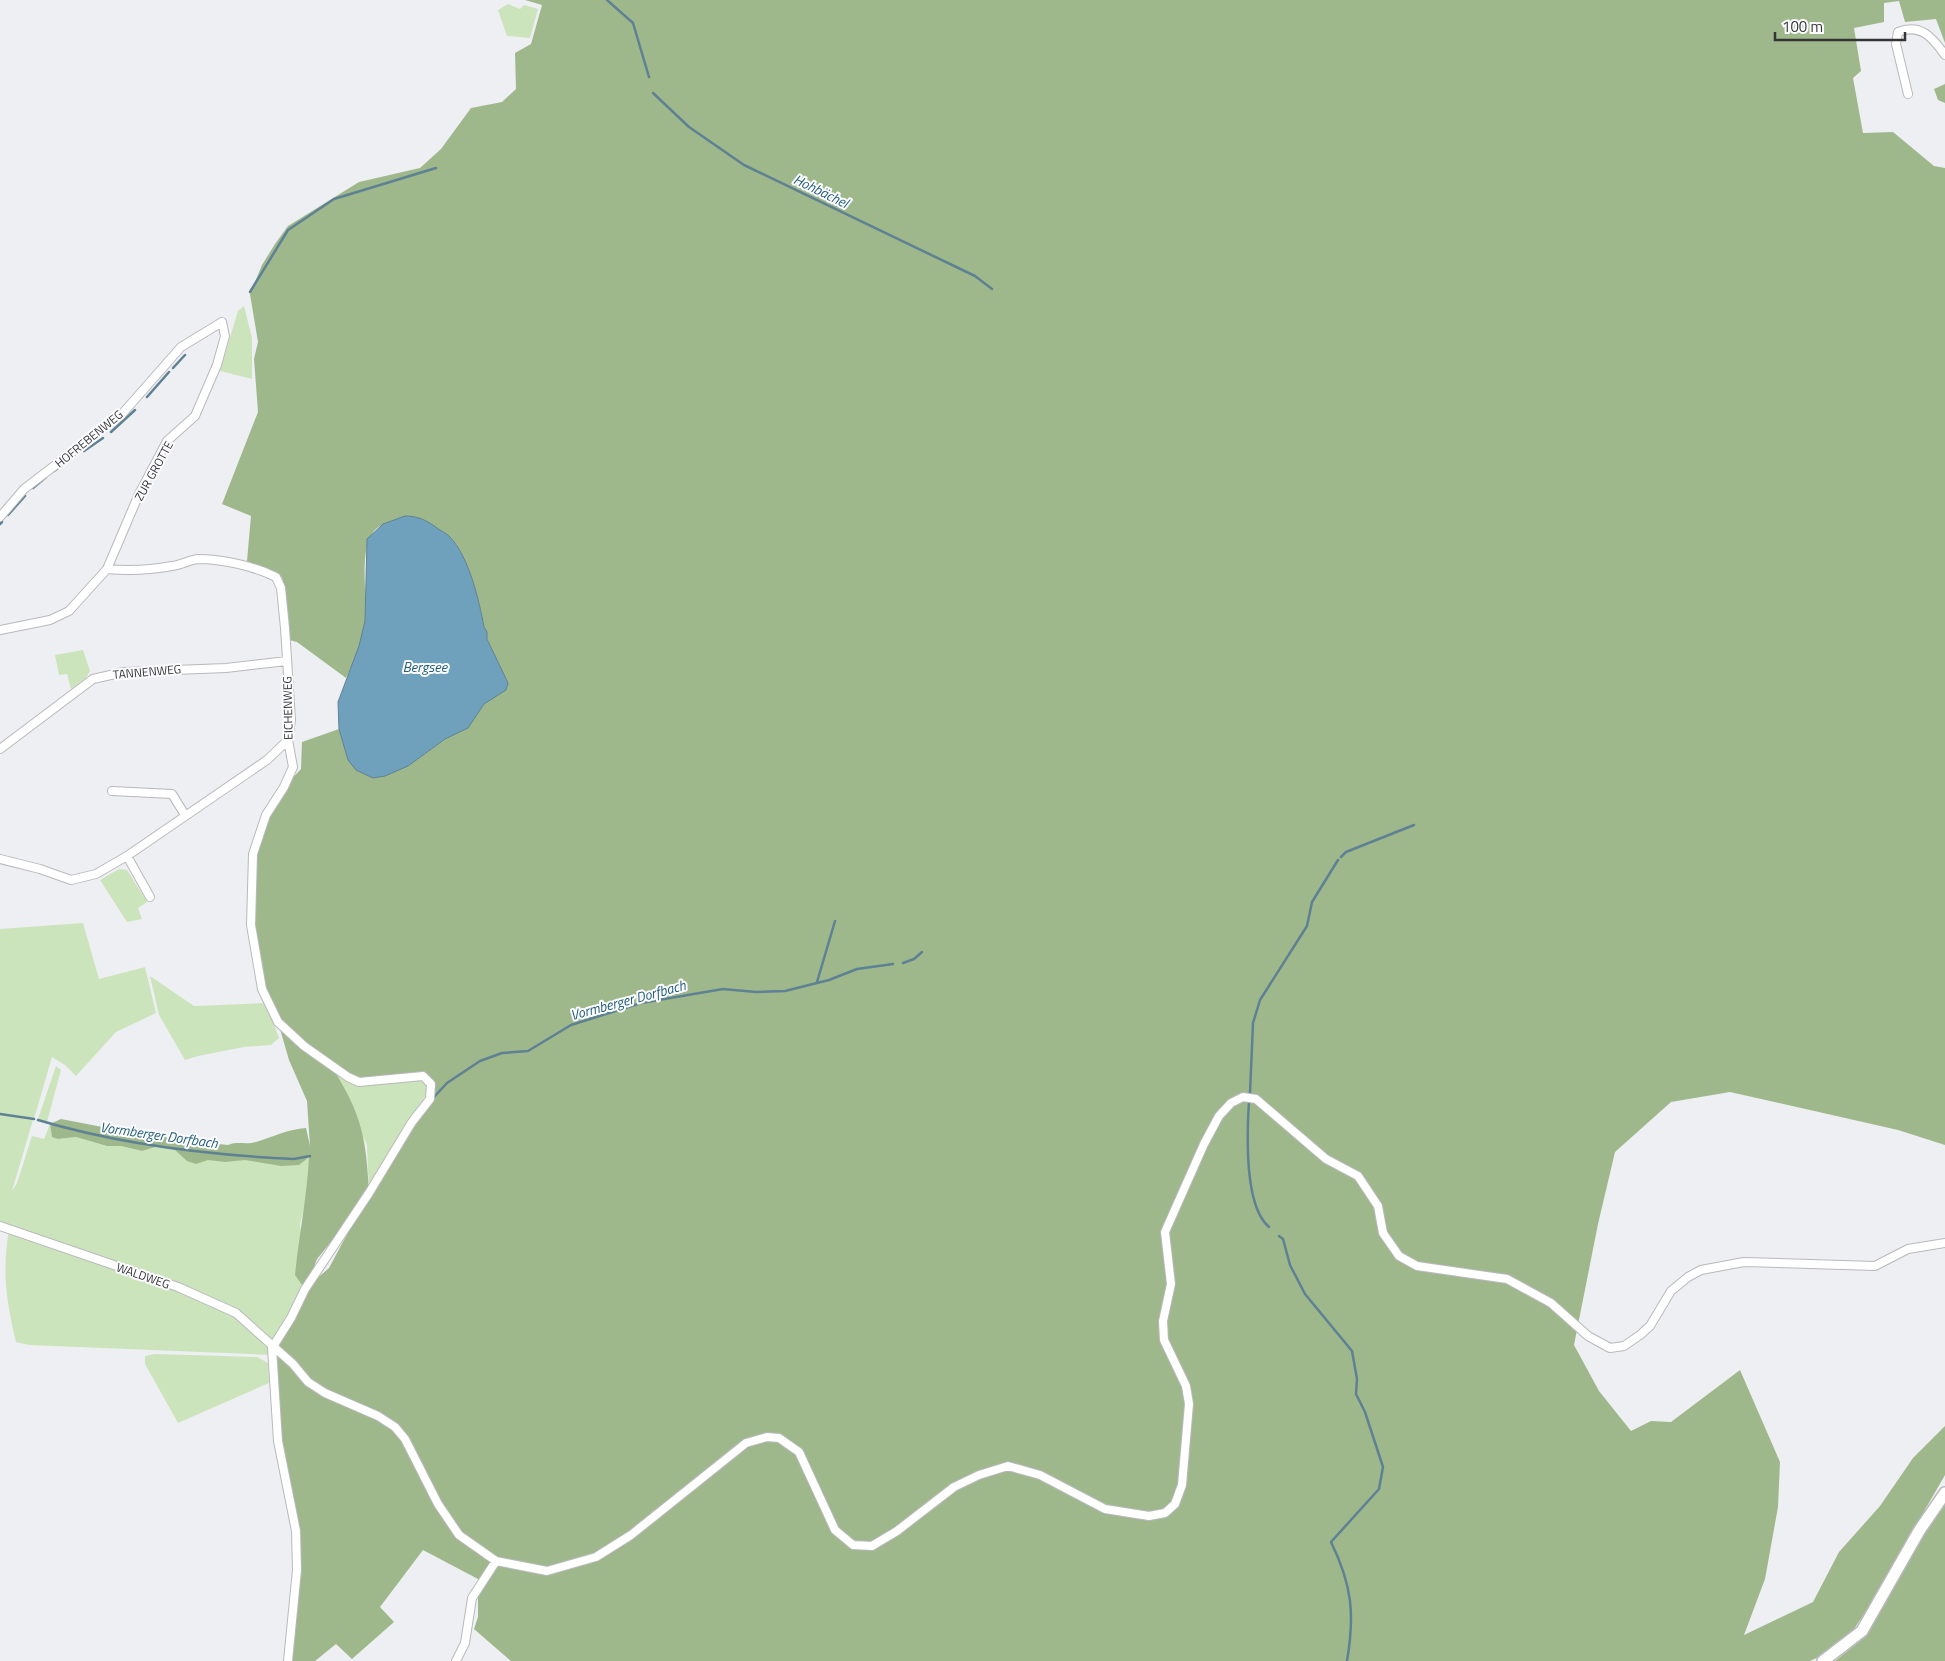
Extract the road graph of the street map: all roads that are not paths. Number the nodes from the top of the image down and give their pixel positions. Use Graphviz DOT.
graph roads {
  1 [pos="1945,55"];
  2 [pos="1908,94"];
  3 [pos="222,322"];
  4 [pos="0,516"];
  5 [pos="107,569"];
  6 [pos="0,630"];
  7 [pos="286,662"];
  8 [pos="288,740"];
  9 [pos="0,749"];
  10 [pos="112,791"];
  11 [pos="185,815"];
  12 [pos="127,856"];
  13 [pos="0,859"];
  14 [pos="150,897"];
  15 [pos="0,1226"];
  16 [pos="1945,1243"];
  17 [pos="272,1348"];
  18 [pos="1945,1493"];
  19 [pos="496,1561"];
  20 [pos="288,1661"];
  21 [pos="456,1661"];
  22 [pos="1823,1661"];
  1 -- 2 [label="street"];
  3 -- 4 [label="street, HOFREBENWEG"];
  3 -- 5 [label="street, ZUR GROTTE"];
  5 -- 6 [label="street"];
  5 -- 7 [label="street, EICHENWEG"];
  7 -- 8 [label="street, EICHENWEG"];
  7 -- 9 [label="street, TANNENWEG"];
  8 -- 11 [label="street"];
  8 -- 17 [label="street, EICHENWEG"];
  10 -- 11 [label="street"];
  11 -- 12 [label="street"];
  12 -- 13 [label="street"];
  12 -- 14 [label="street"];
  15 -- 17 [label="street, WALDWEG"];
  16 -- 19 [label="street"];
  17 -- 19 [label="street, WALDWEG"];
  17 -- 20 [label="street"];
  18 -- 22 [label="main road"];
  19 -- 21 [label="street"];
}
